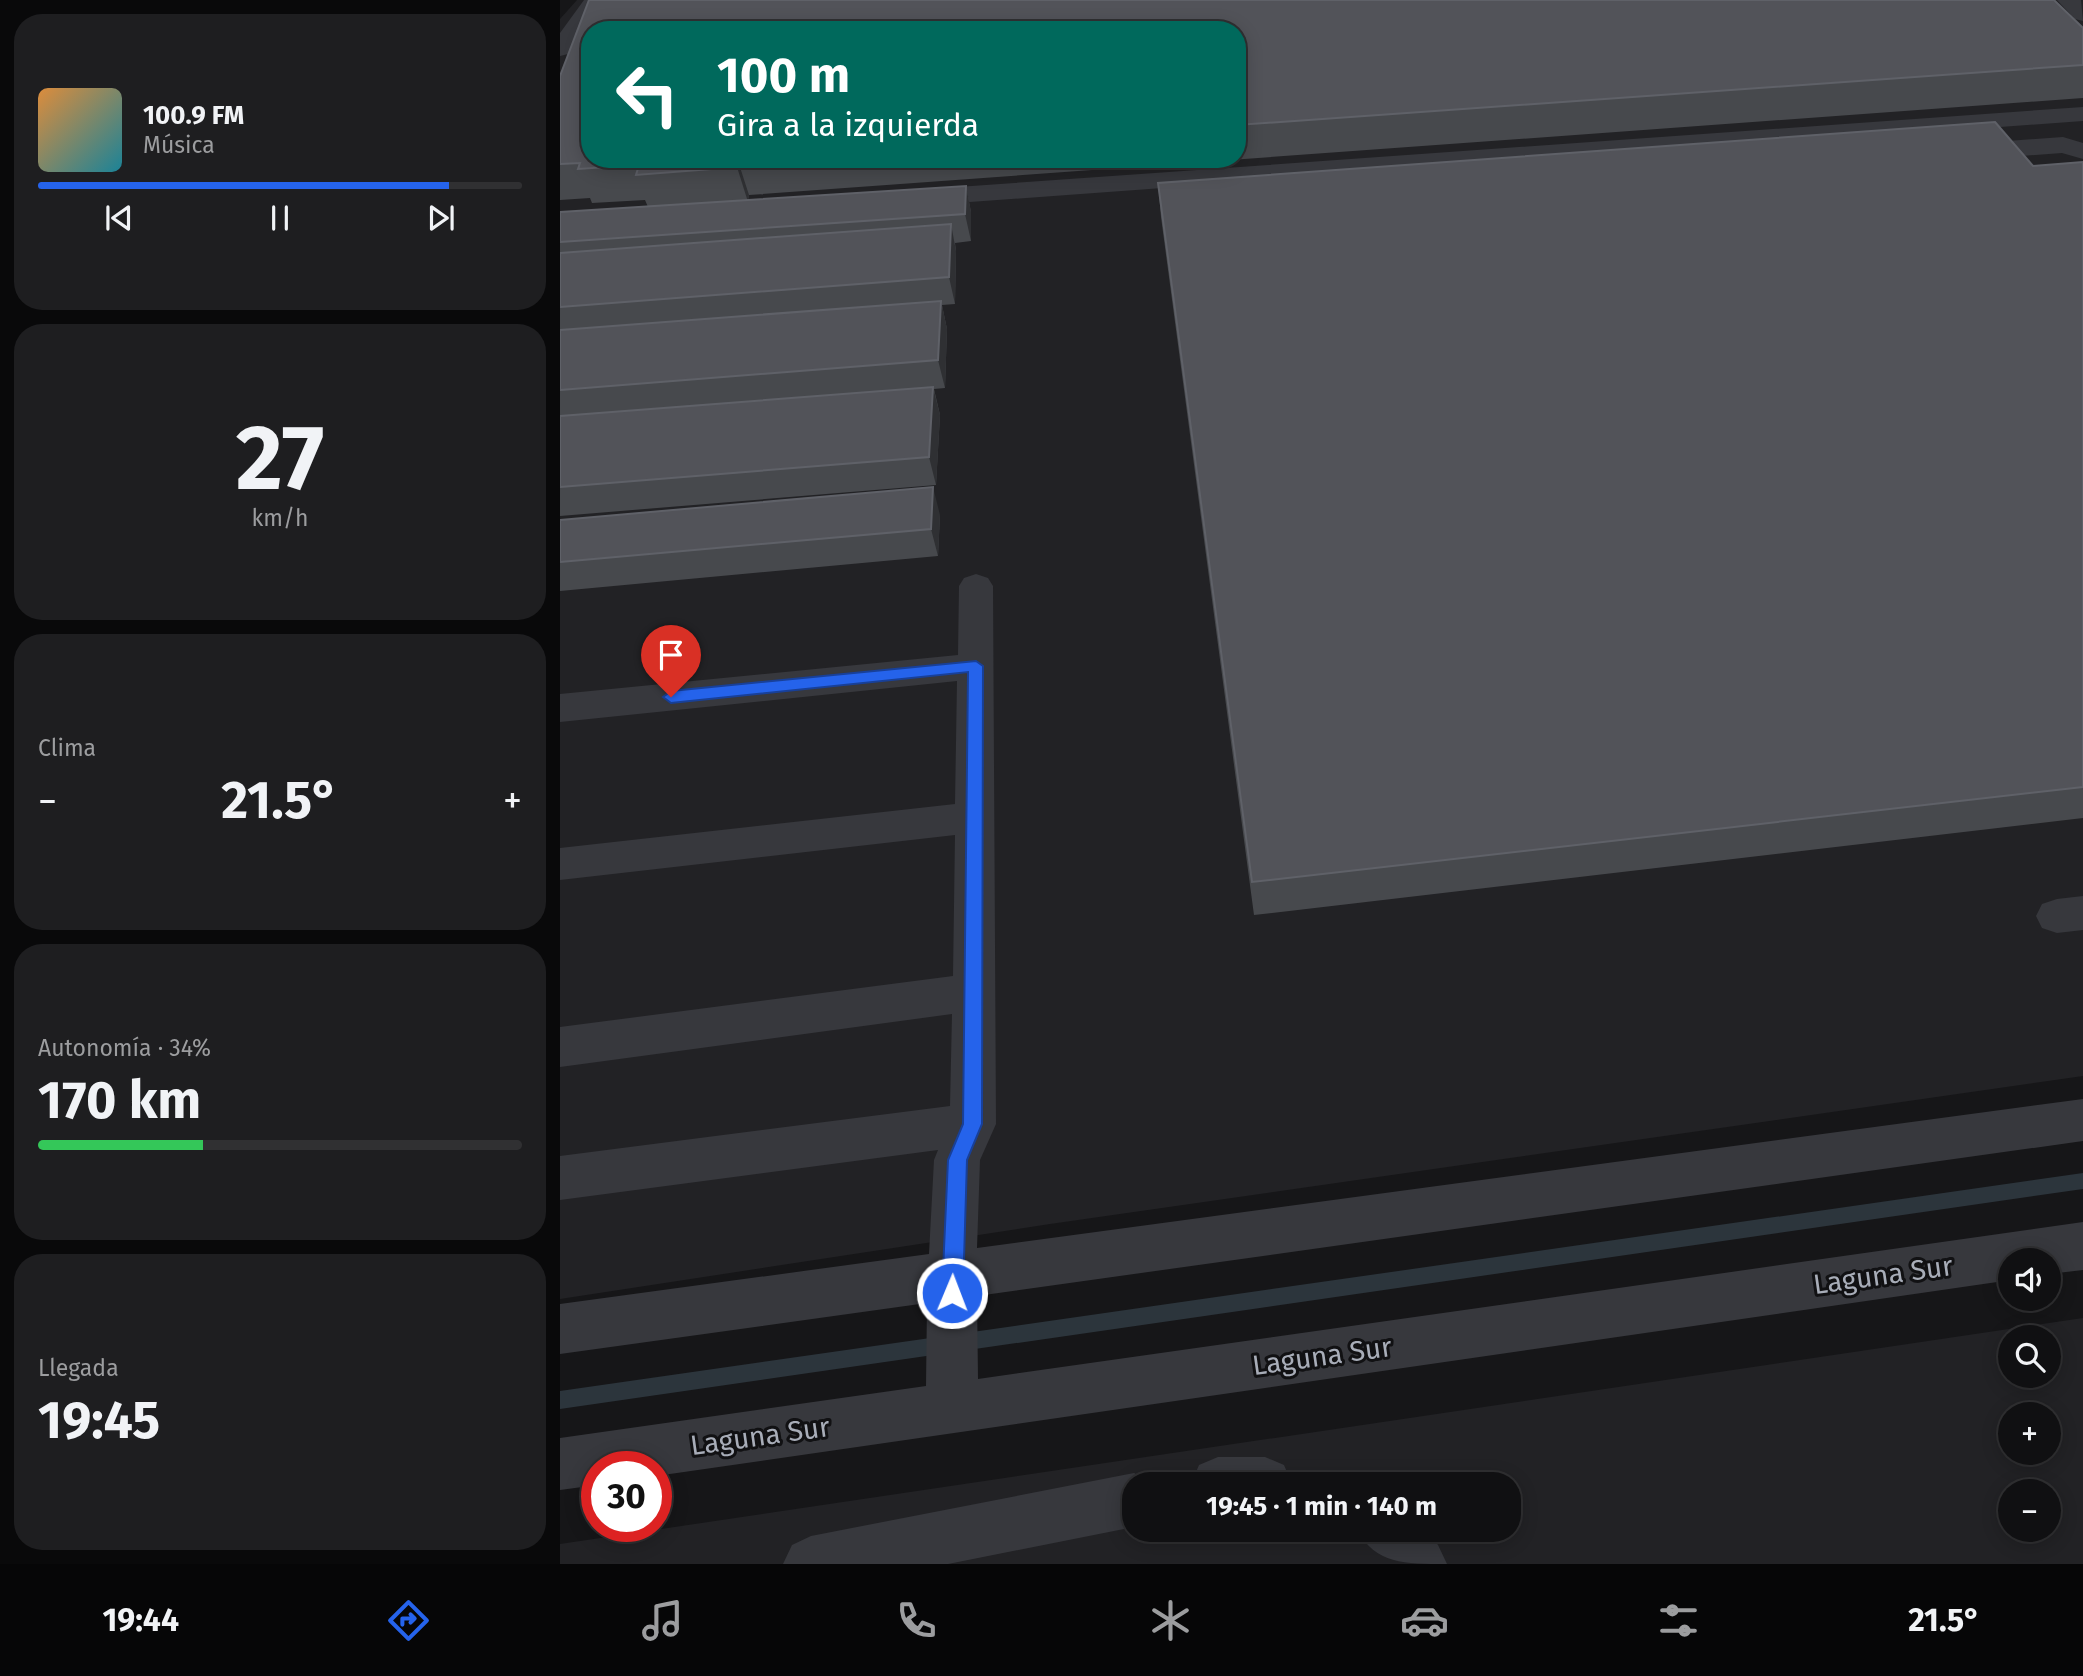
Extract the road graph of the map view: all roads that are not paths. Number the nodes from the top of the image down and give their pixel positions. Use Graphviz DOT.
graph roads {
  1 [pos="595,0"];
  2 [pos="2068,0"];
  3 [pos="2083,14"];
  4 [pos="560,49"];
  5 [pos="2083,114"];
  6 [pos="2083,151"];
  7 [pos="1938,154"];
  8 [pos="892,199"];
  9 [pos="976,586"];
  10 [pos="976,666"];
  11 [pos="560,708"];
  12 [pos="975,817"];
  13 [pos="560,864"];
  14 [pos="974,992"];
  15 [pos="560,1047"];
  16 [pos="2083,1120"];
  17 [pos="973,1124"];
  18 [pos="560,1178"];
  19 [pos="2083,1246"];
  20 [pos="952,1293"];
  21 [pos="560,1329"];
  22 [pos="952,1392"];
  23 [pos="560,1464"];
  24 [pos="1122,1502"];
  25 [pos="1399,1542"];
  26 [pos="811,1564"];
  27 [pos="1419,1564"];
  1 -- 4 [label="street"];
  2 -- 3 [label="street"];
  5 -- 8 [label="street"];
  6 -- 7 [label="street"];
  9 -- 10 [label="street"];
  10 -- 11 [label="street"];
  10 -- 12 [label="street"];
  12 -- 13 [label="street"];
  12 -- 14 [label="street"];
  14 -- 15 [label="street"];
  14 -- 17 [label="street"];
  16 -- 20 [label="street"];
  17 -- 18 [label="street"];
  17 -- 20 [label="street"];
  19 -- 22 [label="street, Laguna Sur"];
  20 -- 21 [label="street"];
  20 -- 22 [label="street"];
  22 -- 23 [label="street, Laguna Sur"];
  24 -- 26 [label="street"];
  25 -- 27 [label="street"];
}
